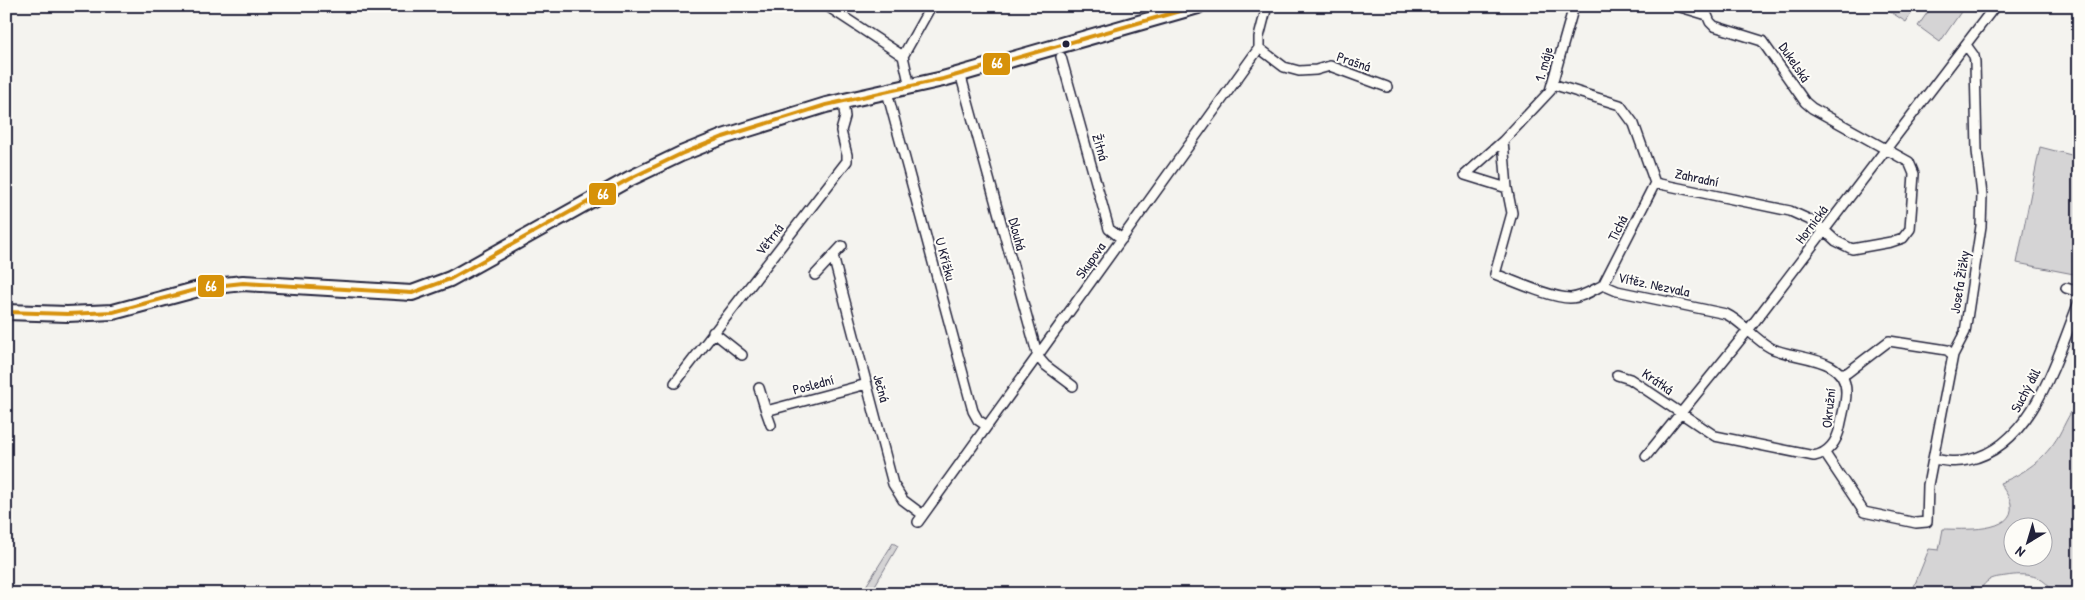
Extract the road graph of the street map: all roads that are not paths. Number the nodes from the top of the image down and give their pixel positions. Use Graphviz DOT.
graph roads {
  1 [pos="827,6"];
  2 [pos="931,6"];
  3 [pos="1198,6"];
  4 [pos="1266,6"];
  5 [pos="1574,6"];
  6 [pos="1677,6"];
  7 [pos="1995,6"];
  8 [pos="1709,11"];
  9 [pos="1966,45"];
  10 [pos="1259,48"];
  11 [pos="903,56"];
  12 [pos="1061,57"];
  13 [pos="960,73"];
  14 [pos="1552,84"];
  15 [pos="910,87"];
  16 [pos="1387,87"];
  17 [pos="887,92"];
  18 [pos="843,102"];
  19 [pos="1503,140"];
  20 [pos="1885,148"];
  21 [pos="1655,182"];
  22 [pos="1507,188"];
  23 [pos="1824,230"];
  24 [pos="1122,239"];
  25 [pos="842,246"];
  26 [pos="833,256"];
  27 [pos="815,275"];
  28 [pos="1603,285"];
  29 [pos="2066,288"];
  30 [pos="2079,292"];
  31 [pos="2079,302"];
  32 [pos="6,312"];
  33 [pos="1749,329"];
  34 [pos="713,332"];
  35 [pos="742,355"];
  36 [pos="1954,355"];
  37 [pos="1038,356"];
  38 [pos="1840,373"];
  39 [pos="1617,375"];
  40 [pos="674,383"];
  41 [pos="867,384"];
  42 [pos="1073,386"];
  43 [pos="759,388"];
  44 [pos="766,411"];
  45 [pos="1682,414"];
  46 [pos="770,425"];
  47 [pos="987,426"];
  48 [pos="1824,452"];
  49 [pos="1646,456"];
  50 [pos="1934,459"];
  51 [pos="921,518"];
  1 -- 11 [label="street"];
  2 -- 11 [label="street"];
  3 -- 13 [label="street"];
  4 -- 10 [label="street, Skupova"];
  5 -- 14 [label="street, 1. máje"];
  6 -- 8 [label="street, Dukelská"];
  7 -- 9 [label="street, Hornická"];
  8 -- 20 [label="street, Dukelská"];
  9 -- 20 [label="street, Hornická"];
  9 -- 36 [label="street, Josefa Žižky"];
  10 -- 16 [label="street, Prašná"];
  10 -- 24 [label="street, Skupova"];
  11 -- 15 [label="street"];
  12 -- 24 [label="street, Žitná"];
  13 -- 15 [label="street"];
  13 -- 37 [label="street, Dlouhá"];
  14 -- 19 [label="street, 1. máje"];
  14 -- 21 [label="street, Zahradní"];
  15 -- 17 [label="street"];
  17 -- 18 [label="street"];
  17 -- 47 [label="street, U Křížku"];
  18 -- 32 [label="street"];
  18 -- 34 [label="street, Větrná"];
  19 -- 22 [label="street"];
  19 -- 22 [label="street, 1. máje"];
  20 -- 23 [label="street, Hornická"];
  20 -- 23 [label="street, Dukelská"];
  21 -- 23 [label="street, Zahradní"];
  21 -- 28 [label="street, Tichá"];
  22 -- 28 [label="street, Vítěz. Nezvala"];
  23 -- 33 [label="street, Hornická"];
  24 -- 37 [label="street, Skupova"];
  25 -- 26 [label="street"];
  26 -- 27 [label="street"];
  26 -- 41 [label="street, Ječná"];
  28 -- 33 [label="street, Vítěz. Nezvala"];
  29 -- 30 [label="street"];
  31 -- 50 [label="street, Suchý důl"];
  33 -- 38 [label="street, Okružní"];
  33 -- 45 [label="street, Hornická"];
  34 -- 35 [label="street"];
  34 -- 40 [label="street, Větrná"];
  36 -- 38 [label="street"];
  36 -- 50 [label="street, Josefa Žižky"];
  37 -- 42 [label="street"];
  37 -- 47 [label="street, Skupova"];
  38 -- 48 [label="street, Okružní"];
  39 -- 45 [label="street, Krátká"];
  41 -- 44 [label="street, Poslední"];
  41 -- 51 [label="street, Ječná"];
  43 -- 44 [label="street"];
  44 -- 46 [label="street"];
  45 -- 48 [label="street"];
  45 -- 49 [label="street, Hornická"];
  47 -- 51 [label="street, Skupova"];
  48 -- 50 [label="street, Josefa Žižky"];
}
